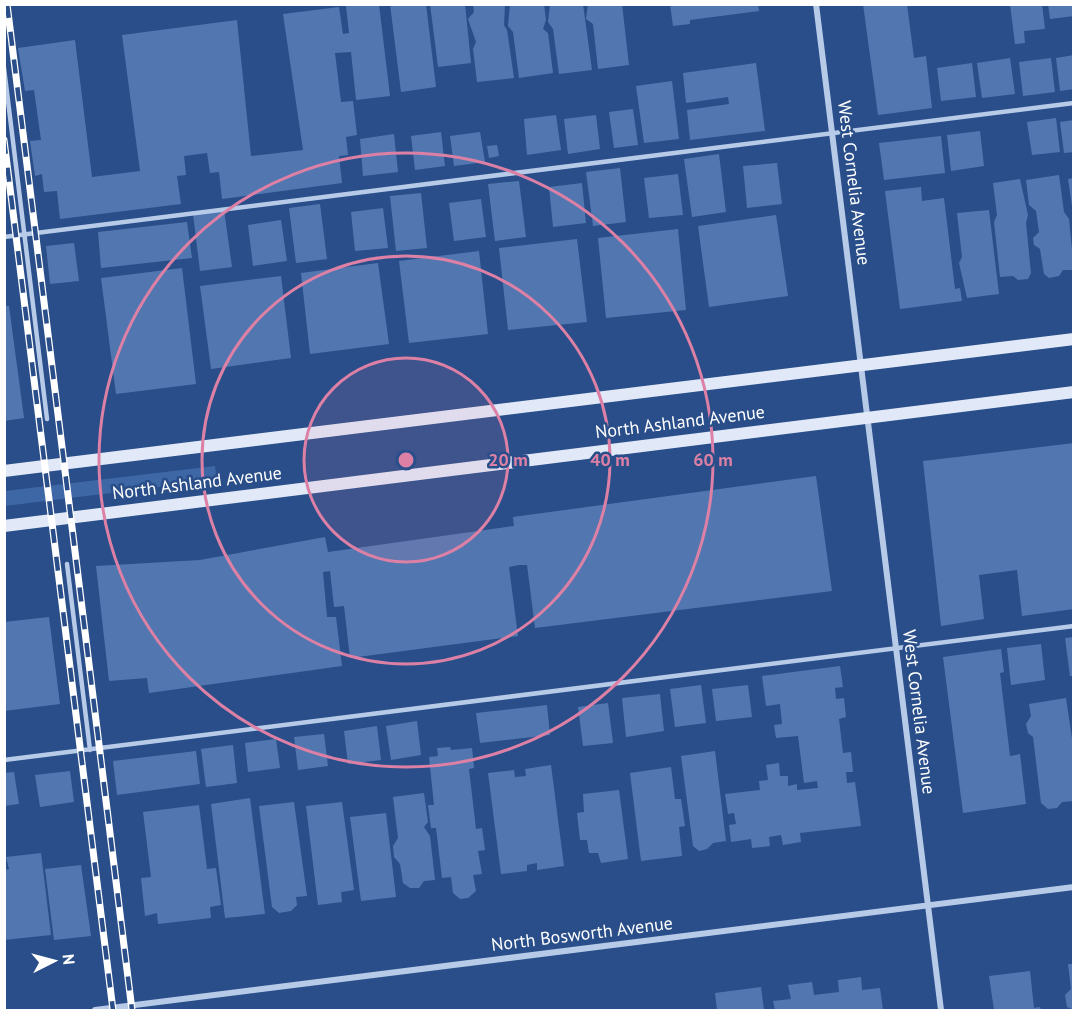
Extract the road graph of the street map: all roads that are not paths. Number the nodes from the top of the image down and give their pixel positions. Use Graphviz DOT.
graph roads {
  1 [pos="816,4"];
  2 [pos="4,68"];
  3 [pos="1074,104"];
  4 [pos="832,134"];
  5 [pos="25,235"];
  6 [pos="4,237"];
  7 [pos="1074,339"];
  8 [pos="861,365"];
  9 [pos="1074,392"];
  10 [pos="867,417"];
  11 [pos="47,419"];
  12 [pos="4,471"];
  13 [pos="4,526"];
  14 [pos="67,564"];
  15 [pos="1074,626"];
  16 [pos="896,648"];
  17 [pos="90,750"];
  18 [pos="4,760"];
  19 [pos="1074,886"];
  20 [pos="928,905"];
  21 [pos="95,1011"];
  22 [pos="941,1011"];
  1 -- 4 [label="street, West Cornelia Avenue"];
  2 -- 5 [label="lane"];
  3 -- 4 [label="lane"];
  4 -- 5 [label="lane"];
  4 -- 8 [label="street, West Cornelia Avenue"];
  5 -- 6 [label="lane"];
  5 -- 11 [label="lane"];
  7 -- 8 [label="main road, North Ashland Avenue"];
  8 -- 10 [label="street, West Cornelia Avenue"];
  8 -- 12 [label="main road, North Ashland Avenue"];
  9 -- 10 [label="main road, North Ashland Avenue"];
  10 -- 13 [label="main road, North Ashland Avenue"];
  10 -- 16 [label="street, West Cornelia Avenue"];
  14 -- 17 [label="lane"];
  15 -- 16 [label="lane"];
  16 -- 17 [label="lane"];
  16 -- 20 [label="street, West Cornelia Avenue"];
  17 -- 18 [label="lane"];
  19 -- 20 [label="street, North Bosworth Avenue"];
  20 -- 21 [label="street, North Bosworth Avenue"];
  20 -- 22 [label="street, West Cornelia Avenue"];
}
